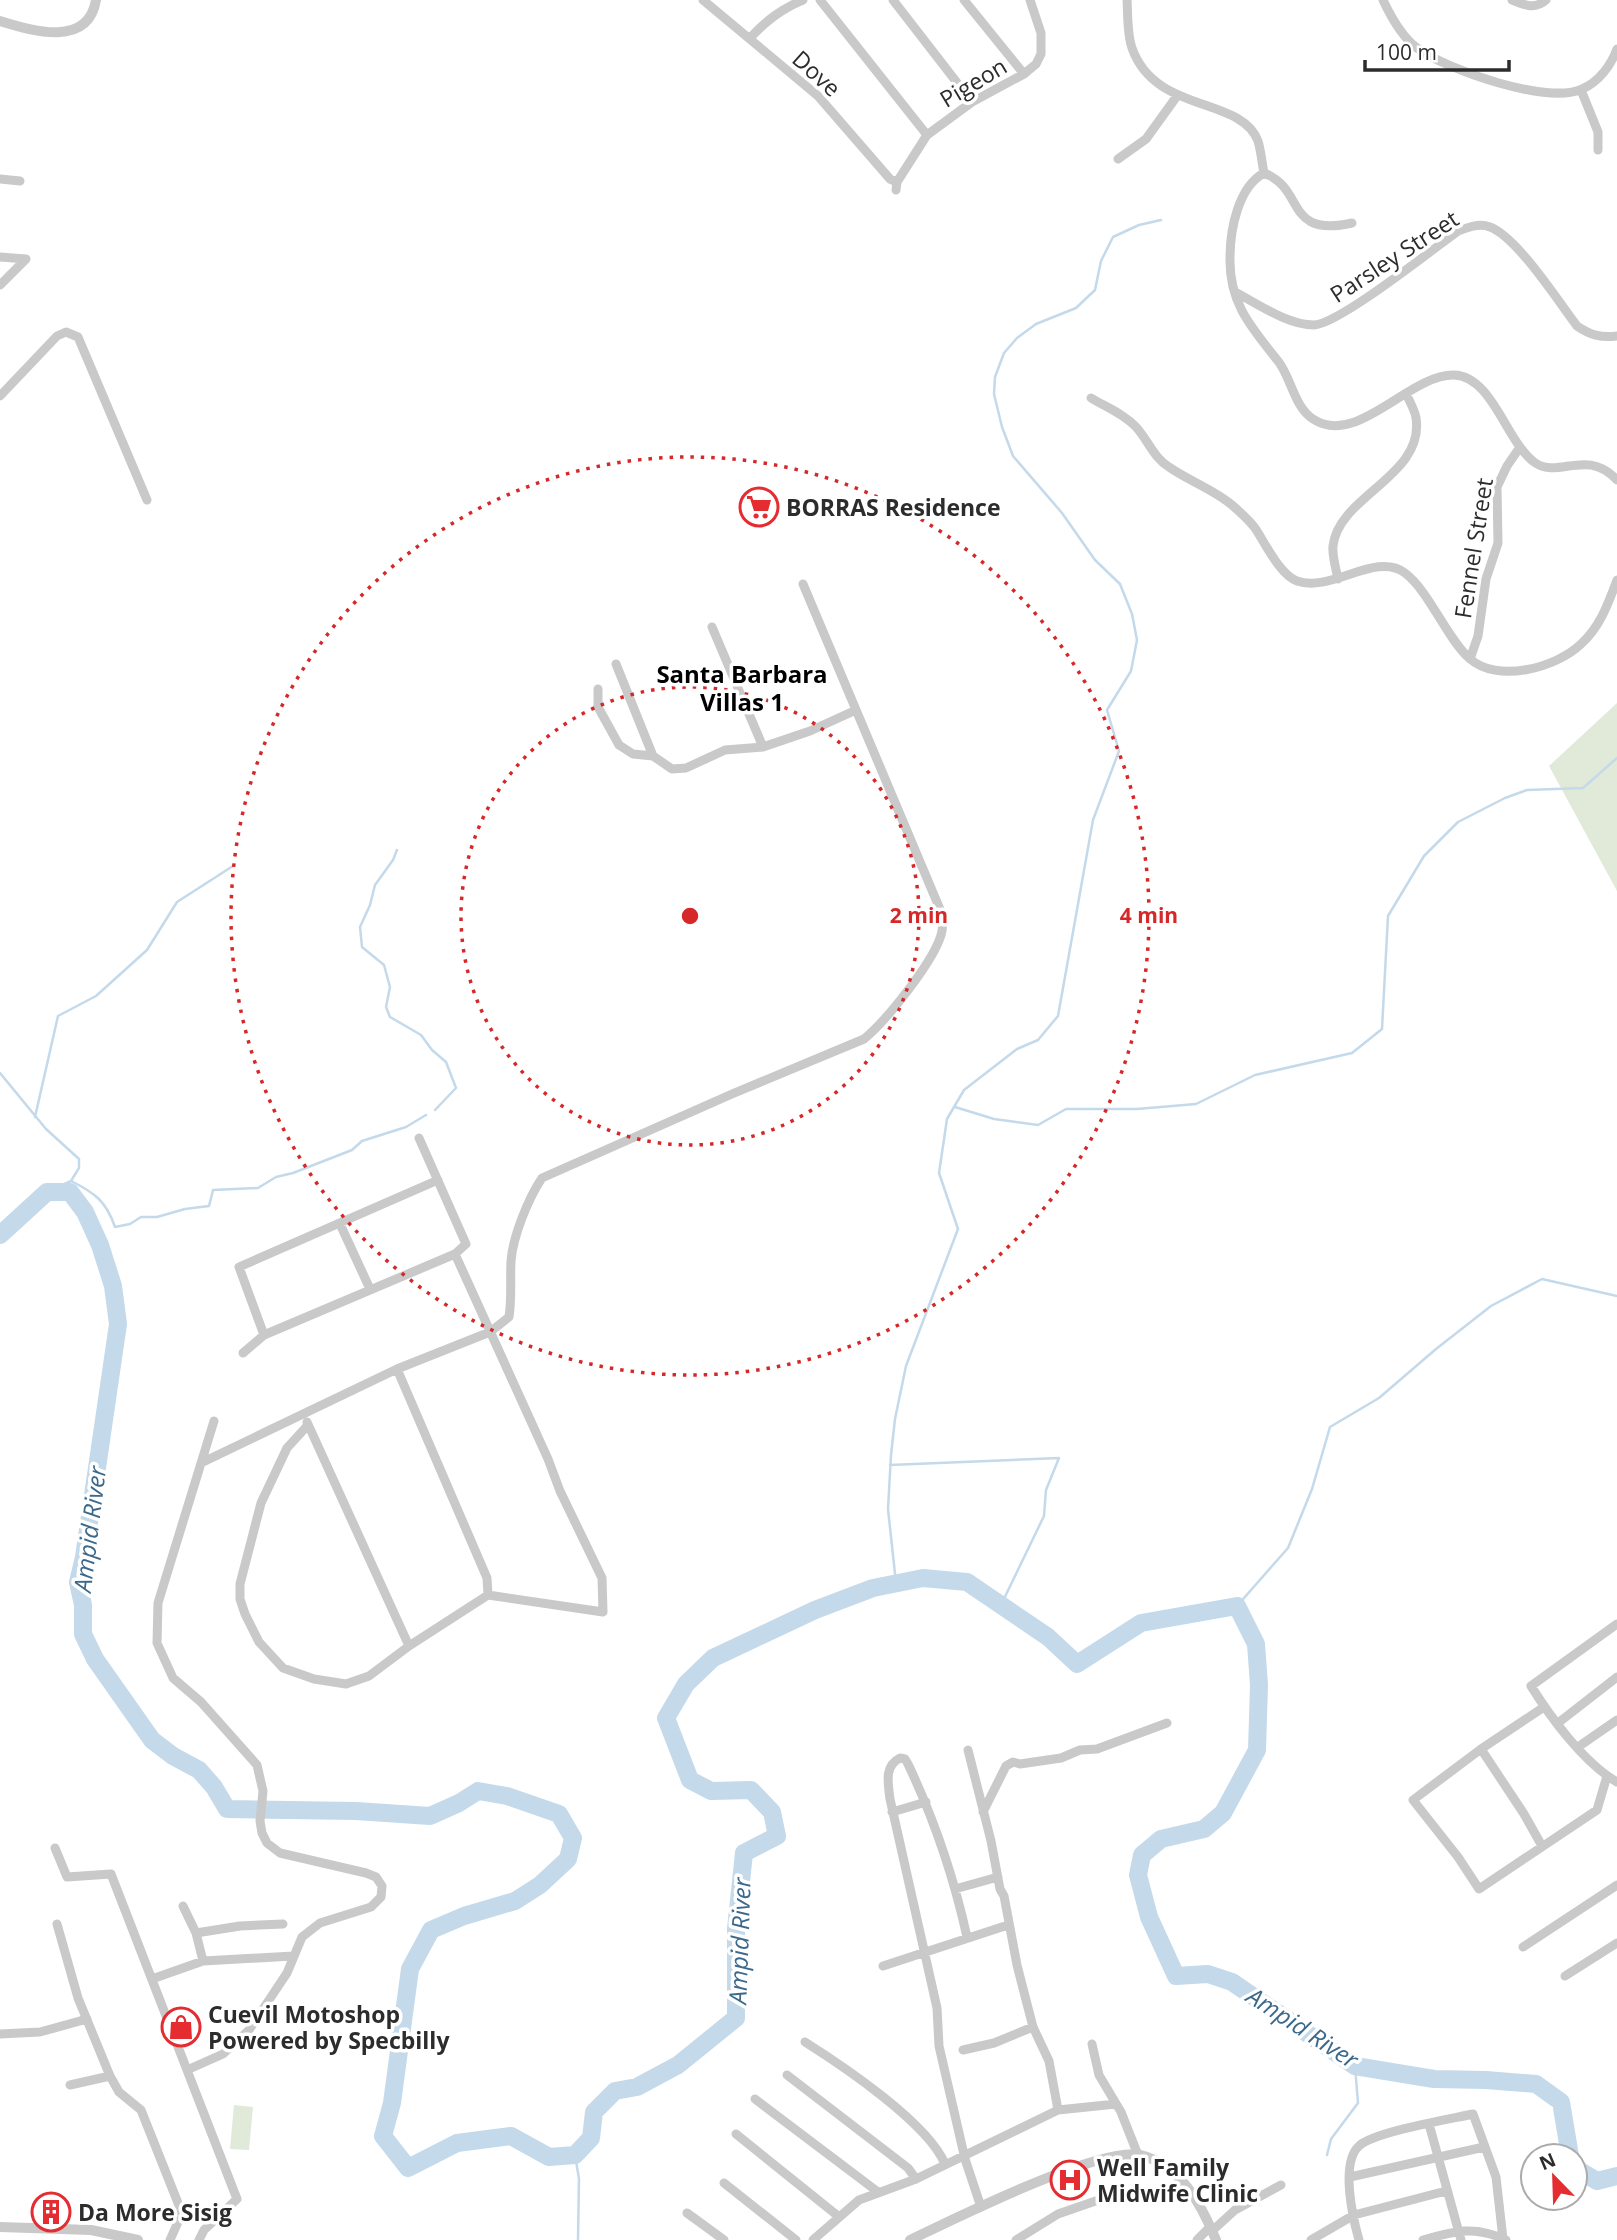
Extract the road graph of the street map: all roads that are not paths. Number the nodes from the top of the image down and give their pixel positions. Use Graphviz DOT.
graph roads {
  1 [pos="96,0"];
  2 [pos="703,0"];
  3 [pos="803,0"];
  4 [pos="820,0"];
  5 [pos="893,0"];
  6 [pos="964,0"];
  7 [pos="1030,0"];
  8 [pos="1127,0"];
  9 [pos="1383,0"];
  10 [pos="1511,0"];
  11 [pos="1546,0"];
  12 [pos="0,21"];
  13 [pos="750,38"];
  14 [pos="1617,49"];
  15 [pos="1024,74"];
  16 [pos="1581,90"];
  17 [pos="1177,96"];
  18 [pos="972,102"];
  19 [pos="927,135"];
  20 [pos="1598,150"];
  21 [pos="1118,159"];
  22 [pos="1264,173"];
  23 [pos="0,179"];
  24 [pos="20,181"];
  25 [pos="896,186"];
  26 [pos="1352,223"];
  27 [pos="0,257"];
  28 [pos="0,285"];
  29 [pos="1235,292"];
  30 [pos="1617,336"];
  31 [pos="1406,393"];
  32 [pos="0,396"];
  33 [pos="1091,398"];
  34 [pos="1520,447"];
  35 [pos="1617,480"];
  36 [pos="147,500"];
  37 [pos="1338,579"];
  38 [pos="1617,580"];
  39 [pos="803,584"];
  40 [pos="712,627"];
  41 [pos="1470,659"];
  42 [pos="616,664"];
  43 [pos="598,689"];
  44 [pos="856,710"];
  45 [pos="762,747"];
  46 [pos="653,756"];
  47 [pos="419,1138"];
  48 [pos="438,1180"];
  49 [pos="340,1224"];
  50 [pos="455,1254"];
  51 [pos="370,1289"];
  52 [pos="490,1332"];
  53 [pos="264,1335"];
  54 [pos="243,1353"];
  55 [pos="397,1369"];
  56 [pos="302,1414"];
  57 [pos="214,1421"];
  58 [pos="308,1425"];
  59 [pos="201,1463"];
  60 [pos="488,1595"];
  61 [pos="1617,1624"];
  62 [pos="410,1646"];
  63 [pos="1617,1677"];
  64 [pos="1544,1707"];
  65 [pos="1617,1720"];
  66 [pos="1167,1723"];
  67 [pos="1558,1723"];
  68 [pos="1578,1747"];
  69 [pos="1481,1749"];
  70 [pos="968,1750"];
  71 [pos="1607,1776"];
  72 [pos="1617,1782"];
  73 [pos="926,1802"];
  74 [pos="892,1812"];
  75 [pos="984,1812"];
  76 [pos="1542,1846"];
  77 [pos="55,1848"];
  78 [pos="998,1877"];
  79 [pos="1617,1885"];
  80 [pos="955,1889"];
  81 [pos="183,1906"];
  82 [pos="57,1924"];
  83 [pos="283,1924"];
  84 [pos="1008,1925"];
  85 [pos="196,1933"];
  86 [pos="967,1937"];
  87 [pos="1617,1942"];
  88 [pos="1523,1947"];
  89 [pos="925,1951"];
  90 [pos="292,1956"];
  91 [pos="203,1961"];
  92 [pos="883,1966"];
  93 [pos="1565,1976"];
  94 [pos="152,1979"];
  95 [pos="87,2019"];
  96 [pos="1033,2027"];
  97 [pos="0,2034"];
  98 [pos="805,2042"];
  99 [pos="1092,2045"];
  100 [pos="964,2050"];
  101 [pos="187,2070"];
  102 [pos="787,2075"];
  103 [pos="110,2076"];
  104 [pos="70,2085"];
  105 [pos="755,2099"];
  106 [pos="1116,2104"];
  107 [pos="1058,2110"];
  108 [pos="1429,2124"];
  109 [pos="736,2134"];
  110 [pos="1484,2147"];
  111 [pos="964,2154"];
  112 [pos="1138,2155"];
  113 [pos="1438,2158"];
  114 [pos="945,2164"];
  115 [pos="1350,2177"];
  116 [pos="916,2179"];
  117 [pos="724,2183"];
  118 [pos="1281,2185"];
  119 [pos="1446,2191"];
  120 [pos="878,2192"];
  121 [pos="1107,2197"];
  122 [pos="981,2207"];
  123 [pos="687,2213"];
  124 [pos="838,2216"];
  125 [pos="0,2227"];
  126 [pos="1460,2229"];
  127 [pos="1213,2233"];
  128 [pos="1505,2239"];
  129 [pos="138,2240"];
  130 [pos="170,2240"];
  131 [pos="199,2240"];
  132 [pos="724,2240"];
  133 [pos="796,2240"];
  134 [pos="813,2240"];
  135 [pos="910,2240"];
  136 [pos="1016,2240"];
  137 [pos="1197,2240"];
  138 [pos="1311,2240"];
  139 [pos="1359,2240"];
  140 [pos="1423,2240"];
  141 [pos="1461,2240"];
  1 -- 12 [label="street"];
  2 -- 13 [label="street, Dove"];
  3 -- 13 [label="street"];
  4 -- 19 [label="street"];
  5 -- 18 [label="street"];
  6 -- 15 [label="street"];
  7 -- 15 [label="street, Pigeon"];
  8 -- 17 [label="street"];
  9 -- 16 [label="street"];
  10 -- 11 [label="street"];
  13 -- 25 [label="street, Dove"];
  14 -- 16 [label="street"];
  15 -- 18 [label="street, Pigeon"];
  16 -- 20 [label="street"];
  17 -- 21 [label="street"];
  17 -- 22 [label="street"];
  18 -- 19 [label="street, Pigeon"];
  19 -- 25 [label="street, Pigeon"];
  22 -- 26 [label="street"];
  22 -- 29 [label="street"];
  23 -- 24 [label="street"];
  27 -- 28 [label="street"];
  29 -- 30 [label="street, Parsley Street"];
  29 -- 31 [label="street"];
  31 -- 34 [label="street"];
  31 -- 37 [label="street"];
  32 -- 36 [label="street"];
  33 -- 37 [label="street"];
  34 -- 35 [label="street"];
  34 -- 41 [label="street, Fennel Street"];
  37 -- 41 [label="street"];
  38 -- 41 [label="street"];
  39 -- 44 [label="street"];
  40 -- 45 [label="street"];
  42 -- 46 [label="street"];
  43 -- 46 [label="street"];
  44 -- 45 [label="street"];
  44 -- 52 [label="street"];
  45 -- 46 [label="street"];
  47 -- 48 [label="street"];
  48 -- 49 [label="street"];
  48 -- 50 [label="street"];
  49 -- 51 [label="street"];
  49 -- 53 [label="street"];
  50 -- 51 [label="street"];
  50 -- 52 [label="street"];
  51 -- 53 [label="street"];
  52 -- 55 [label="street"];
  52 -- 60 [label="street"];
  53 -- 54 [label="street"];
  55 -- 56 [label="street"];
  55 -- 60 [label="street"];
  56 -- 58 [label="street"];
  56 -- 59 [label="street"];
  57 -- 59 [label="street"];
  58 -- 62 [label="street"];
  58 -- 62 [label="street"];
  59 -- 90 [label="street"];
  60 -- 62 [label="street"];
  61 -- 64 [label="street"];
  63 -- 67 [label="street"];
  64 -- 67 [label="street"];
  64 -- 69 [label="street"];
  65 -- 68 [label="street"];
  66 -- 75 [label="street"];
  67 -- 68 [label="street"];
  68 -- 71 [label="street"];
  69 -- 76 [label="street"];
  69 -- 76 [label="street"];
  70 -- 75 [label="street"];
  71 -- 72 [label="street"];
  71 -- 76 [label="street"];
  73 -- 74 [label="street"];
  73 -- 74 [label="street"];
  73 -- 80 [label="street"];
  74 -- 89 [label="street"];
  75 -- 78 [label="street"];
  77 -- 94 [label="street"];
  78 -- 80 [label="street"];
  78 -- 84 [label="street"];
  79 -- 88 [label="street"];
  80 -- 86 [label="street"];
  81 -- 85 [label="street"];
  82 -- 95 [label="street"];
  83 -- 85 [label="street"];
  84 -- 86 [label="street"];
  84 -- 96 [label="street"];
  85 -- 91 [label="street"];
  86 -- 89 [label="street"];
  87 -- 93 [label="street"];
  89 -- 92 [label="street"];
  89 -- 111 [label="street"];
  90 -- 91 [label="street"];
  90 -- 101 [label="street"];
  91 -- 94 [label="street"];
  94 -- 101 [label="street"];
  95 -- 97 [label="street"];
  95 -- 103 [label="street"];
  96 -- 100 [label="street"];
  96 -- 107 [label="street"];
  98 -- 114 [label="street"];
  99 -- 106 [label="street"];
  101 -- 131 [label="street"];
  102 -- 116 [label="street"];
  103 -- 104 [label="street"];
  103 -- 130 [label="street"];
  105 -- 120 [label="street"];
  106 -- 107 [label="street"];
  106 -- 112 [label="street"];
  107 -- 111 [label="street"];
  108 -- 110 [label="street"];
  108 -- 113 [label="street"];
  108 -- 115 [label="street"];
  109 -- 124 [label="street"];
  110 -- 113 [label="street"];
  110 -- 128 [label="street"];
  111 -- 114 [label="street"];
  111 -- 122 [label="street"];
  112 -- 122 [label="street"];
  112 -- 127 [label="street"];
  113 -- 115 [label="street"];
  113 -- 119 [label="street"];
  114 -- 116 [label="street"];
  115 -- 139 [label="street"];
  116 -- 120 [label="street"];
  117 -- 133 [label="street"];
  118 -- 127 [label="street"];
  119 -- 126 [label="street"];
  119 -- 138 [label="street"];
  120 -- 124 [label="street"];
  121 -- 136 [label="street"];
  122 -- 135 [label="street"];
  123 -- 132 [label="street"];
  124 -- 134 [label="street"];
  125 -- 129 [label="street"];
  126 -- 128 [label="street"];
  126 -- 140 [label="street"];
  126 -- 141 [label="street"];
  127 -- 137 [label="street"];
}
